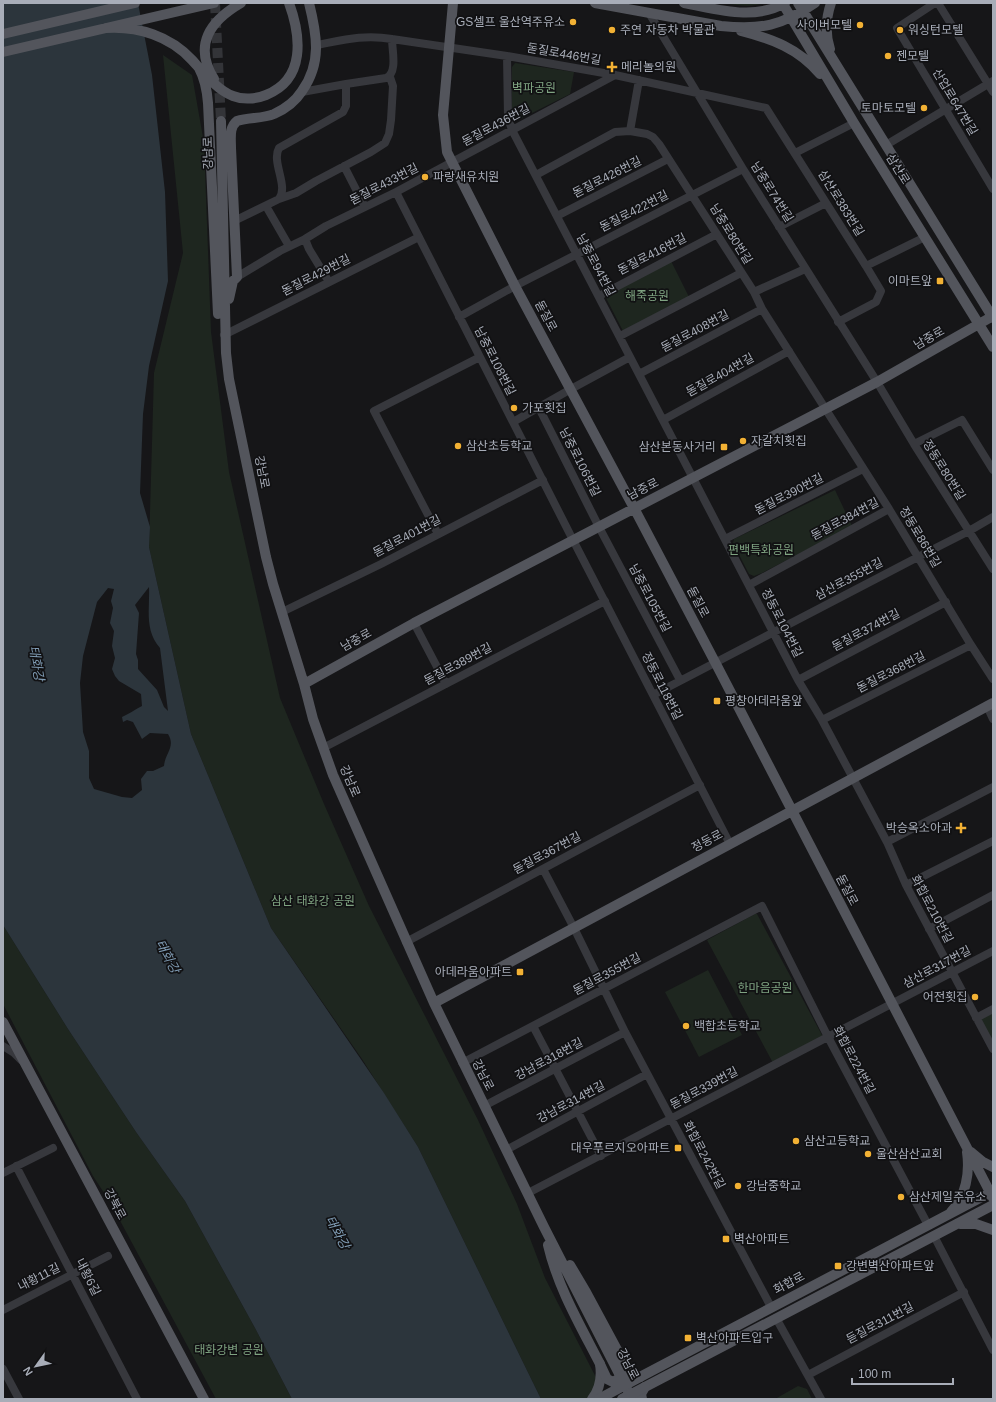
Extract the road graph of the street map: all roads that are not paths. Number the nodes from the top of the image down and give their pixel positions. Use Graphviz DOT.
graph roads {
  1 [pos="135,3"];
  2 [pos="241,3"];
  3 [pos="289,3"];
  4 [pos="309,3"];
  5 [pos="453,3"];
  6 [pos="595,3"];
  7 [pos="684,3"];
  8 [pos="815,3"];
  9 [pos="831,3"];
  10 [pos="935,3"];
  11 [pos="938,3"];
  12 [pos="209,4"];
  13 [pos="784,4"];
  14 [pos="800,7"];
  15 [pos="649,13"];
  16 [pos="791,18"];
  17 [pos="721,26"];
  18 [pos="106,28"];
  19 [pos="3,34"];
  20 [pos="392,39"];
  21 [pos="316,45"];
  22 [pos="448,46"];
  23 [pos="3,52"];
  24 [pos="506,56"];
  25 [pos="834,62"];
  26 [pos="199,68"];
  27 [pos="615,75"];
  28 [pos="390,76"];
  29 [pos="639,80"];
  30 [pos="990,82"];
  31 [pos="346,84"];
  32 [pos="223,90"];
  33 [pos="302,92"];
  34 [pos="993,92"];
  35 [pos="698,93"];
  36 [pos="840,100"];
  37 [pos="945,109"];
  38 [pos="221,121"];
  39 [pos="854,123"];
  40 [pos="512,130"];
  41 [pos="630,131"];
  42 [pos="886,145"];
  43 [pos="796,153"];
  44 [pos="668,159"];
  45 [pos="452,162"];
  46 [pos="344,166"];
  47 [pos="743,169"];
  48 [pos="536,175"];
  49 [pos="993,189"];
  50 [pos="396,192"];
  51 [pos="692,195"];
  52 [pos="279,199"];
  53 [pos="826,203"];
  54 [pos="266,206"];
  55 [pos="365,207"];
  56 [pos="557,216"];
  57 [pos="234,221"];
  58 [pos="779,227"];
  59 [pos="717,234"];
  60 [pos="419,237"];
  61 [pos="926,237"];
  62 [pos="305,239"];
  63 [pos="289,246"];
  64 [pos="577,254"];
  65 [pos="866,266"];
  66 [pos="805,269"];
  67 [pos="741,273"];
  68 [pos="237,277"];
  69 [pos="329,282"];
  70 [pos="515,286"];
  71 [pos="754,292"];
  72 [pos="598,296"];
  73 [pos="762,309"];
  74 [pos="459,317"];
  75 [pos="993,317"];
  76 [pos="224,318"];
  77 [pos="838,322"];
  78 [pos="979,324"];
  79 [pos="224,335"];
  80 [pos="620,336"];
  81 [pos="993,347"];
  82 [pos="789,350"];
  83 [pos="480,357"];
  84 [pos="630,357"];
  85 [pos="639,374"];
  86 [pos="229,378"];
  87 [pos="877,382"];
  88 [pos="571,389"];
  89 [pos="539,408"];
  90 [pos="825,409"];
  91 [pos="663,420"];
  92 [pos="513,422"];
  93 [pos="914,444"];
  94 [pos="863,469"];
  95 [pos="993,470"];
  96 [pos="694,478"];
  97 [pos="543,480"];
  98 [pos="634,508"];
  99 [pos="889,509"];
  100 [pos="993,517"];
  101 [pos="599,527"];
  102 [pos="969,531"];
  103 [pos="438,534"];
  104 [pos="725,539"];
  105 [pos="573,540"];
  106 [pos="918,557"];
  107 [pos="993,569"];
  108 [pos="749,585"];
  109 [pos="605,601"];
  110 [pos="946,602"];
  111 [pos="282,612"];
  112 [pos="414,623"];
  113 [pos="773,632"];
  114 [pos="971,645"];
  115 [pos="715,662"];
  116 [pos="993,679"];
  117 [pos="680,680"];
  118 [pos="798,680"];
  119 [pos="304,684"];
  120 [pos="446,684"];
  121 [pos="653,695"];
  122 [pos="990,705"];
  123 [pos="993,719"];
  124 [pos="822,720"];
  125 [pos="323,748"];
  126 [pos="853,778"];
  127 [pos="700,785"];
  128 [pos="993,787"];
  129 [pos="791,811"];
  130 [pos="993,841"];
  131 [pos="886,842"];
  132 [pos="730,844"];
  133 [pos="543,869"];
  134 [pos="906,885"];
  135 [pos="993,895"];
  136 [pos="762,906"];
  137 [pos="574,928"];
  138 [pos="929,929"];
  139 [pos="406,942"];
  140 [pos="993,951"];
  141 [pos="952,972"];
  142 [pos="604,989"];
  143 [pos="434,1003"];
  144 [pos="892,1004"];
  145 [pos="993,1009"];
  146 [pos="976,1018"];
  147 [pos="3,1022"];
  148 [pos="533,1026"];
  149 [pos="625,1032"];
  150 [pos="828,1037"];
  151 [pos="3,1046"];
  152 [pos="993,1049"];
  153 [pos="462,1063"];
  154 [pos="28,1069"];
  155 [pos="555,1069"];
  156 [pos="647,1074"];
  157 [pos="484,1106"];
  158 [pos="578,1112"];
  159 [pos="671,1119"];
  160 [pos="965,1144"];
  161 [pos="53,1148"];
  162 [pos="506,1150"];
  163 [pos="601,1156"];
  164 [pos="16,1166"];
  165 [pos="993,1167"];
  166 [pos="3,1173"];
  167 [pos="528,1194"];
  168 [pos="992,1194"];
  169 [pos="993,1205"];
  170 [pos="948,1214"];
  171 [pos="928,1225"];
  172 [pos="954,1226"];
  173 [pos="544,1227"];
  174 [pos="993,1230"];
  175 [pos="934,1236"];
  176 [pos="108,1256"];
  177 [pos="73,1274"];
  178 [pos="964,1292"];
  179 [pos="771,1307"];
  180 [pos="3,1310"];
  181 [pos="776,1318"];
  182 [pos="993,1350"];
  183 [pos="600,1364"];
  184 [pos="3,1369"];
  185 [pos="628,1370"];
  186 [pos="808,1375"];
  187 [pos="640,1377"];
  188 [pos="645,1387"];
  189 [pos="19,1399"];
  190 [pos="137,1399"];
  191 [pos="204,1399"];
  192 [pos="592,1399"];
  193 [pos="599,1399"];
  194 [pos="622,1399"];
  195 [pos="632,1399"];
  196 [pos="642,1399"];
  197 [pos="821,1399"];
  1 -- 19 [label="main road"];
  2 -- 32 [label="main road"];
  3 -- 32 [label="main road"];
  4 -- 21 [label="main road"];
  5 -- 22 [label="main road, 돋질로"];
  6 -- 15 [label="main road"];
  7 -- 13 [label="main road"];
  8 -- 14 [label="main road"];
  9 -- 25 [label="main road"];
  10 -- 37 [label="street, 산업로647번길"];
  11 -- 30 [label="street"];
  12 -- 18 [label="main road"];
  13 -- 16 [label="main road, 삼산로"];
  14 -- 16 [label="main road"];
  14 -- 25 [label="main road, 삼산로"];
  15 -- 17 [label="main road"];
  15 -- 35 [label="street, 남중로74번길"];
  16 -- 17 [label="main road"];
  16 -- 36 [label="main road, 삼산로"];
  17 -- 36 [label="main road"];
  18 -- 23 [label="main road"];
  18 -- 26 [label="main road"];
  20 -- 21 [label="street, 돋질로446번길"];
  20 -- 22 [label="street, 돋질로446번길"];
  20 -- 28 [label="street"];
  21 -- 33 [label="main road"];
  22 -- 24 [label="street, 돋질로446번길"];
  22 -- 45 [label="main road, 돋질로"];
  24 -- 27 [label="street, 돋질로446번길"];
  24 -- 40 [label="street, 남중로94번길"];
  25 -- 42 [label="main road, 삼산로"];
  26 -- 32 [label="main road"];
  26 -- 86 [label="main road"];
  27 -- 29 [label="street, 돋질로446번길"];
  27 -- 40 [label="street, 돋질로436번길"];
  28 -- 31 [label="street"];
  28 -- 46 [label="street"];
  29 -- 35 [label="street, 돋질로446번길"];
  29 -- 41 [label="street"];
  30 -- 34 [label="street"];
  30 -- 37 [label="street"];
  31 -- 33 [label="street"];
  31 -- 52 [label="street"];
  33 -- 57 [label="main road"];
  35 -- 43 [label="street, 삼산로383번길"];
  35 -- 47 [label="street, 남중로74번길"];
  36 -- 39 [label="main road, 삼산로"];
  37 -- 42 [label="street"];
  37 -- 49 [label="street, 산업로647번길"];
  38 -- 76 [label="main road, 강남로"];
  39 -- 43 [label="street"];
  39 -- 61 [label="main road, 삼산로"];
  40 -- 45 [label="street, 돋질로436번길"];
  40 -- 48 [label="street, 남중로94번길"];
  41 -- 44 [label="street, 남중로80번길"];
  41 -- 48 [label="street"];
  42 -- 75 [label="main road, 삼산로"];
  43 -- 53 [label="street, 삼산로383번길"];
  44 -- 51 [label="street, 남중로80번길"];
  44 -- 56 [label="street, 돋질로426번길"];
  45 -- 50 [label="street, 돋질로433번길"];
  45 -- 70 [label="main road, 돋질로"];
  46 -- 52 [label="street"];
  46 -- 55 [label="street"];
  47 -- 51 [label="street, 돋질로422번길"];
  47 -- 58 [label="street, 남중로74번길"];
  48 -- 56 [label="street, 남중로94번길"];
  50 -- 55 [label="street, 돋질로433번길"];
  50 -- 60 [label="street, 남중로108번길"];
  51 -- 59 [label="street, 남중로80번길"];
  51 -- 64 [label="street, 돋질로422번길"];
  52 -- 54 [label="street"];
  53 -- 58 [label="street"];
  53 -- 65 [label="street, 삼산로383번길"];
  54 -- 57 [label="street"];
  54 -- 63 [label="street"];
  55 -- 62 [label="street, 돋질로433번길"];
  56 -- 64 [label="street, 남중로94번길"];
  57 -- 68 [label="main road"];
  58 -- 66 [label="street, 남중로74번길"];
  59 -- 67 [label="street, 남중로80번길"];
  59 -- 72 [label="street, 돋질로416번길"];
  60 -- 69 [label="street, 돋질로429번길"];
  60 -- 74 [label="street, 남중로108번길"];
  61 -- 65 [label="street"];
  61 -- 78 [label="main road, 삼산로"];
  62 -- 63 [label="street, 돋질로433번길"];
  62 -- 69 [label="street"];
  63 -- 68 [label="street, 돋질로433번길"];
  64 -- 70 [label="street, 돋질로422번길"];
  64 -- 72 [label="street, 남중로94번길"];
  65 -- 77 [label="street, 삼산로383번길"];
  66 -- 71 [label="street"];
  66 -- 77 [label="street, 남중로74번길"];
  67 -- 71 [label="street, 남중로80번길"];
  67 -- 80 [label="street"];
  68 -- 76 [label="main road"];
  69 -- 79 [label="street, 돋질로429번길"];
  70 -- 74 [label="street, 돋질로422번길"];
  70 -- 88 [label="main road, 돋질로"];
  71 -- 73 [label="street, 남중로80번길"];
  72 -- 80 [label="street, 남중로94번길"];
  73 -- 82 [label="street, 남중로80번길"];
  73 -- 85 [label="street, 돋질로408번길"];
  74 -- 83 [label="street, 남중로108번길"];
  75 -- 78 [label="main road, 남중로"];
  76 -- 79 [label="main road, 강남로"];
  77 -- 87 [label="street, 남중로74번길"];
  78 -- 81 [label="main road, 삼산로"];
  78 -- 87 [label="main road, 남중로"];
  79 -- 86 [label="main road, 강남로"];
  80 -- 84 [label="street, 남중로94번길"];
  82 -- 90 [label="street, 남중로80번길"];
  82 -- 91 [label="street, 돋질로404번길"];
  83 -- 92 [label="street, 남중로108번길"];
  83 -- 103 [label="street"];
  84 -- 85 [label="street, 남중로94번길"];
  84 -- 88 [label="street"];
  85 -- 91 [label="street, 남중로94번길"];
  86 -- 111 [label="main road, 강남로"];
  87 -- 90 [label="main road, 남중로"];
  87 -- 93 [label="street, 정동로80번길"];
  88 -- 89 [label="street"];
  88 -- 98 [label="main road, 돋질로"];
  89 -- 92 [label="street"];
  89 -- 101 [label="street, 남중로106번길"];
  90 -- 94 [label="street, 정동로86번길"];
  90 -- 96 [label="main road, 남중로"];
  91 -- 96 [label="street, 남중로94번길"];
  92 -- 97 [label="street, 남중로108번길"];
  93 -- 95 [label="street"];
  93 -- 102 [label="street, 정동로80번길"];
  94 -- 99 [label="street, 정동로86번길"];
  94 -- 104 [label="street, 돋질로390번길"];
  96 -- 98 [label="main road, 남중로"];
  96 -- 104 [label="street, 정동로104번길"];
  97 -- 103 [label="street, 돋질로401번길"];
  97 -- 105 [label="street, 남중로108번길"];
  98 -- 101 [label="main road, 남중로"];
  98 -- 115 [label="main road, 돋질로"];
  99 -- 106 [label="street, 정동로86번길"];
  99 -- 108 [label="street, 돋질로384번길"];
  100 -- 102 [label="street, 삼산로355번길"];
  101 -- 105 [label="main road, 남중로"];
  101 -- 117 [label="street, 남중로105번길"];
  102 -- 106 [label="street, 삼산로355번길"];
  102 -- 107 [label="street, 정동로80번길"];
  103 -- 111 [label="street, 돋질로401번길"];
  104 -- 108 [label="street, 정동로104번길"];
  105 -- 109 [label="street, 정동로118번길"];
  105 -- 112 [label="main road, 남중로"];
  106 -- 110 [label="street, 정동로86번길"];
  106 -- 113 [label="street, 삼산로355번길"];
  108 -- 113 [label="street, 정동로104번길"];
  109 -- 120 [label="street, 돋질로389번길"];
  109 -- 121 [label="street, 정동로118번길"];
  110 -- 114 [label="street, 정동로86번길"];
  110 -- 118 [label="street, 돋질로374번길"];
  111 -- 119 [label="main road, 강남로"];
  112 -- 119 [label="main road, 남중로"];
  112 -- 120 [label="street"];
  113 -- 115 [label="street, 삼산로355번길"];
  113 -- 118 [label="street, 정동로104번길"];
  114 -- 116 [label="street, 정동로86번길"];
  114 -- 124 [label="street, 돋질로368번길"];
  115 -- 117 [label="street, 삼산로355번길"];
  115 -- 129 [label="main road, 돋질로"];
  117 -- 121 [label="street, 삼산로355번길"];
  118 -- 124 [label="street, 정동로104번길"];
  119 -- 125 [label="main road, 강남로"];
  120 -- 125 [label="street, 돋질로389번길"];
  121 -- 127 [label="street, 정동로118번길"];
  122 -- 123 [label="street"];
  122 -- 126 [label="main road, 정동로"];
  124 -- 126 [label="street, 정동로104번길"];
  125 -- 139 [label="main road, 강남로"];
  126 -- 129 [label="main road, 정동로"];
  126 -- 131 [label="street, 화합로210번길"];
  127 -- 132 [label="street, 정동로118번길"];
  127 -- 133 [label="street, 돋질로367번길"];
  128 -- 131 [label="street"];
  129 -- 132 [label="main road, 정동로"];
  129 -- 144 [label="main road, 돋질로"];
  130 -- 134 [label="street"];
  131 -- 134 [label="street, 화합로210번길"];
  132 -- 137 [label="main road, 정동로"];
  133 -- 137 [label="street, 화합로242번길"];
  133 -- 139 [label="street, 돋질로367번길"];
  134 -- 138 [label="street, 화합로210번길"];
  135 -- 138 [label="street"];
  136 -- 142 [label="street, 돋질로355번길"];
  136 -- 150 [label="street, 화합로224번길"];
  137 -- 142 [label="street, 화합로242번길"];
  137 -- 143 [label="main road, 정동로"];
  138 -- 141 [label="street, 화합로210번길"];
  139 -- 143 [label="main road, 강남로"];
  140 -- 141 [label="street, 삼산로317번길"];
  141 -- 144 [label="street, 삼산로317번길"];
  141 -- 146 [label="street, 화합로210번길"];
  142 -- 148 [label="street, 돋질로355번길"];
  142 -- 149 [label="street, 화합로242번길"];
  143 -- 153 [label="main road, 강남로"];
  144 -- 150 [label="street, 돋질로339번길"];
  144 -- 160 [label="main road, 돋질로"];
  145 -- 146 [label="street"];
  146 -- 152 [label="street, 화합로210번길"];
  147 -- 154 [label="main road, 강북로"];
  148 -- 153 [label="street, 돋질로355번길"];
  148 -- 155 [label="street"];
  149 -- 155 [label="street, 강남로318번길"];
  149 -- 156 [label="street, 화합로242번길"];
  150 -- 159 [label="street, 돋질로339번길"];
  150 -- 171 [label="street, 화합로224번길"];
  151 -- 154 [label="street"];
  153 -- 157 [label="main road, 강남로"];
  154 -- 191 [label="main road, 강북로"];
  155 -- 157 [label="street, 강남로318번길"];
  155 -- 158 [label="street"];
  156 -- 158 [label="street, 강남로314번길"];
  156 -- 159 [label="street, 화합로242번길"];
  157 -- 162 [label="main road, 강남로"];
  158 -- 162 [label="street, 강남로314번길"];
  158 -- 163 [label="street"];
  159 -- 163 [label="street, 돋질로339번길"];
  159 -- 179 [label="street, 화합로242번길"];
  160 -- 165 [label="main road"];
  160 -- 168 [label="main road, 돋질로"];
  160 -- 170 [label="main road"];
  161 -- 164 [label="street"];
  162 -- 167 [label="main road, 강남로"];
  163 -- 167 [label="street, 돋질로339번길"];
  164 -- 166 [label="street"];
  164 -- 177 [label="street, 내황6길"];
  167 -- 173 [label="main road, 강남로"];
  168 -- 170 [label="main road, 화합로"];
  169 -- 172 [label="main road, 화합로"];
  170 -- 171 [label="main road, 화합로"];
  171 -- 175 [label="main road"];
  171 -- 179 [label="main road, 화합로"];
  172 -- 174 [label="main road"];
  172 -- 175 [label="main road, 화합로"];
  173 -- 183 [label="main road"];
  173 -- 185 [label="main road"];
  173 -- 195 [label="main road, 강남로"];
  175 -- 178 [label="street"];
  175 -- 181 [label="main road, 화합로"];
  176 -- 177 [label="street, 내황11길"];
  177 -- 180 [label="street, 내황11길"];
  177 -- 190 [label="street, 내황6길"];
  178 -- 182 [label="street"];
  178 -- 186 [label="street, 돋질로311번길"];
  179 -- 187 [label="main road, 화합로"];
  181 -- 186 [label="street"];
  181 -- 188 [label="main road, 화합로"];
  183 -- 185 [label="main road, bridge"];
  183 -- 192 [label="main road"];
  184 -- 189 [label="street"];
  185 -- 187 [label="main road, bridge"];
  186 -- 197 [label="street"];
  187 -- 193 [label="main road, 화합로, bridge"];
  188 -- 194 [label="main road, 화합로, bridge"];
  188 -- 196 [label="main road"];
}
